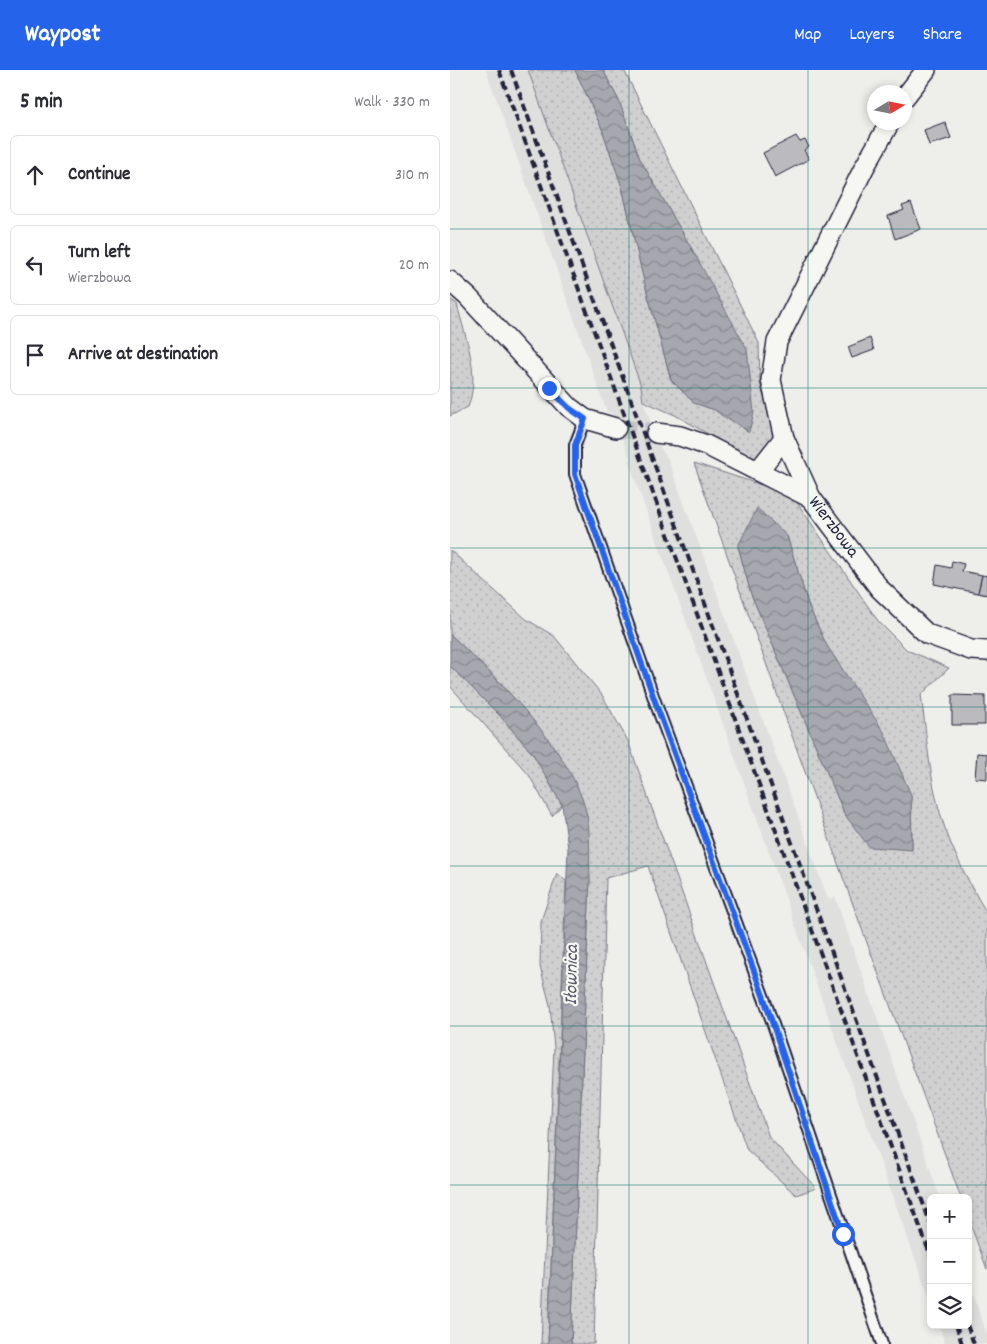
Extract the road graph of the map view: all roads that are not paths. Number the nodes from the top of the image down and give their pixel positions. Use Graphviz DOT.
graph roads {
  1 [pos="926,70"];
  2 [pos="912,88"];
  3 [pos="885,130"];
  4 [pos="450,281"];
  5 [pos="585,419"];
  6 [pos="616,428"];
  7 [pos="656,433"];
  8 [pos="784,438"];
  9 [pos="758,471"];
  10 [pos="812,498"];
  11 [pos="987,651"];
  12 [pos="882,1344"];
  1 -- 2 [label="street"];
  3 -- 8 [label="street"];
  4 -- 5 [label="street"];
  5 -- 6 [label="street"];
  5 -- 12 [label="lane"];
  7 -- 9 [label="street, Wierzbowa"];
  8 -- 9 [label="street"];
  8 -- 10 [label="street"];
  9 -- 10 [label="street, Wierzbowa"];
  10 -- 11 [label="street, Wierzbowa"];
}
